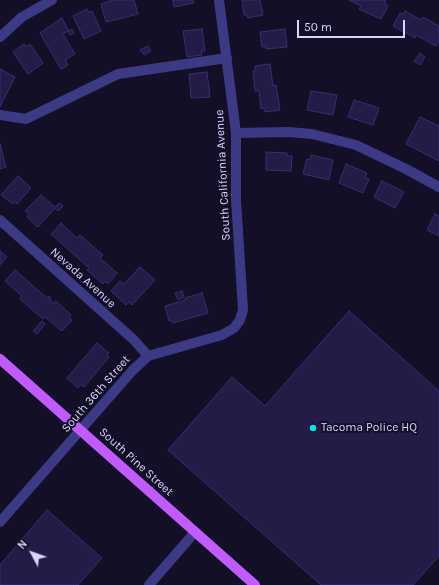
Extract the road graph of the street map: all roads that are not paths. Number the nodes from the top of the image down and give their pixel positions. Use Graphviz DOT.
graph roads {
  1 [pos="52,0"];
  2 [pos="219,0"];
  3 [pos="0,36"];
  4 [pos="227,58"];
  5 [pos="0,115"];
  6 [pos="236,133"];
  7 [pos="439,187"];
  8 [pos="0,220"];
  9 [pos="238,325"];
  10 [pos="148,356"];
  11 [pos="0,359"];
  12 [pos="81,430"];
  13 [pos="0,522"];
  14 [pos="195,532"];
  15 [pos="150,585"];
  16 [pos="255,585"];
  1 -- 3 [label="street"];
  2 -- 4 [label="street, South California Avenue"];
  4 -- 5 [label="street"];
  4 -- 6 [label="street, South California Avenue"];
  6 -- 7 [label="street"];
  6 -- 9 [label="street, South California Avenue"];
  8 -- 10 [label="street, Nevada Avenue"];
  9 -- 10 [label="street, South 36th Street"];
  10 -- 12 [label="street, South 36th Street"];
  11 -- 12 [label="main road, South Pine Street"];
  12 -- 13 [label="street, South 36th Street"];
  12 -- 14 [label="main road, South Pine Street"];
  14 -- 15 [label="street"];
  14 -- 16 [label="main road, South Pine Street"];
}
